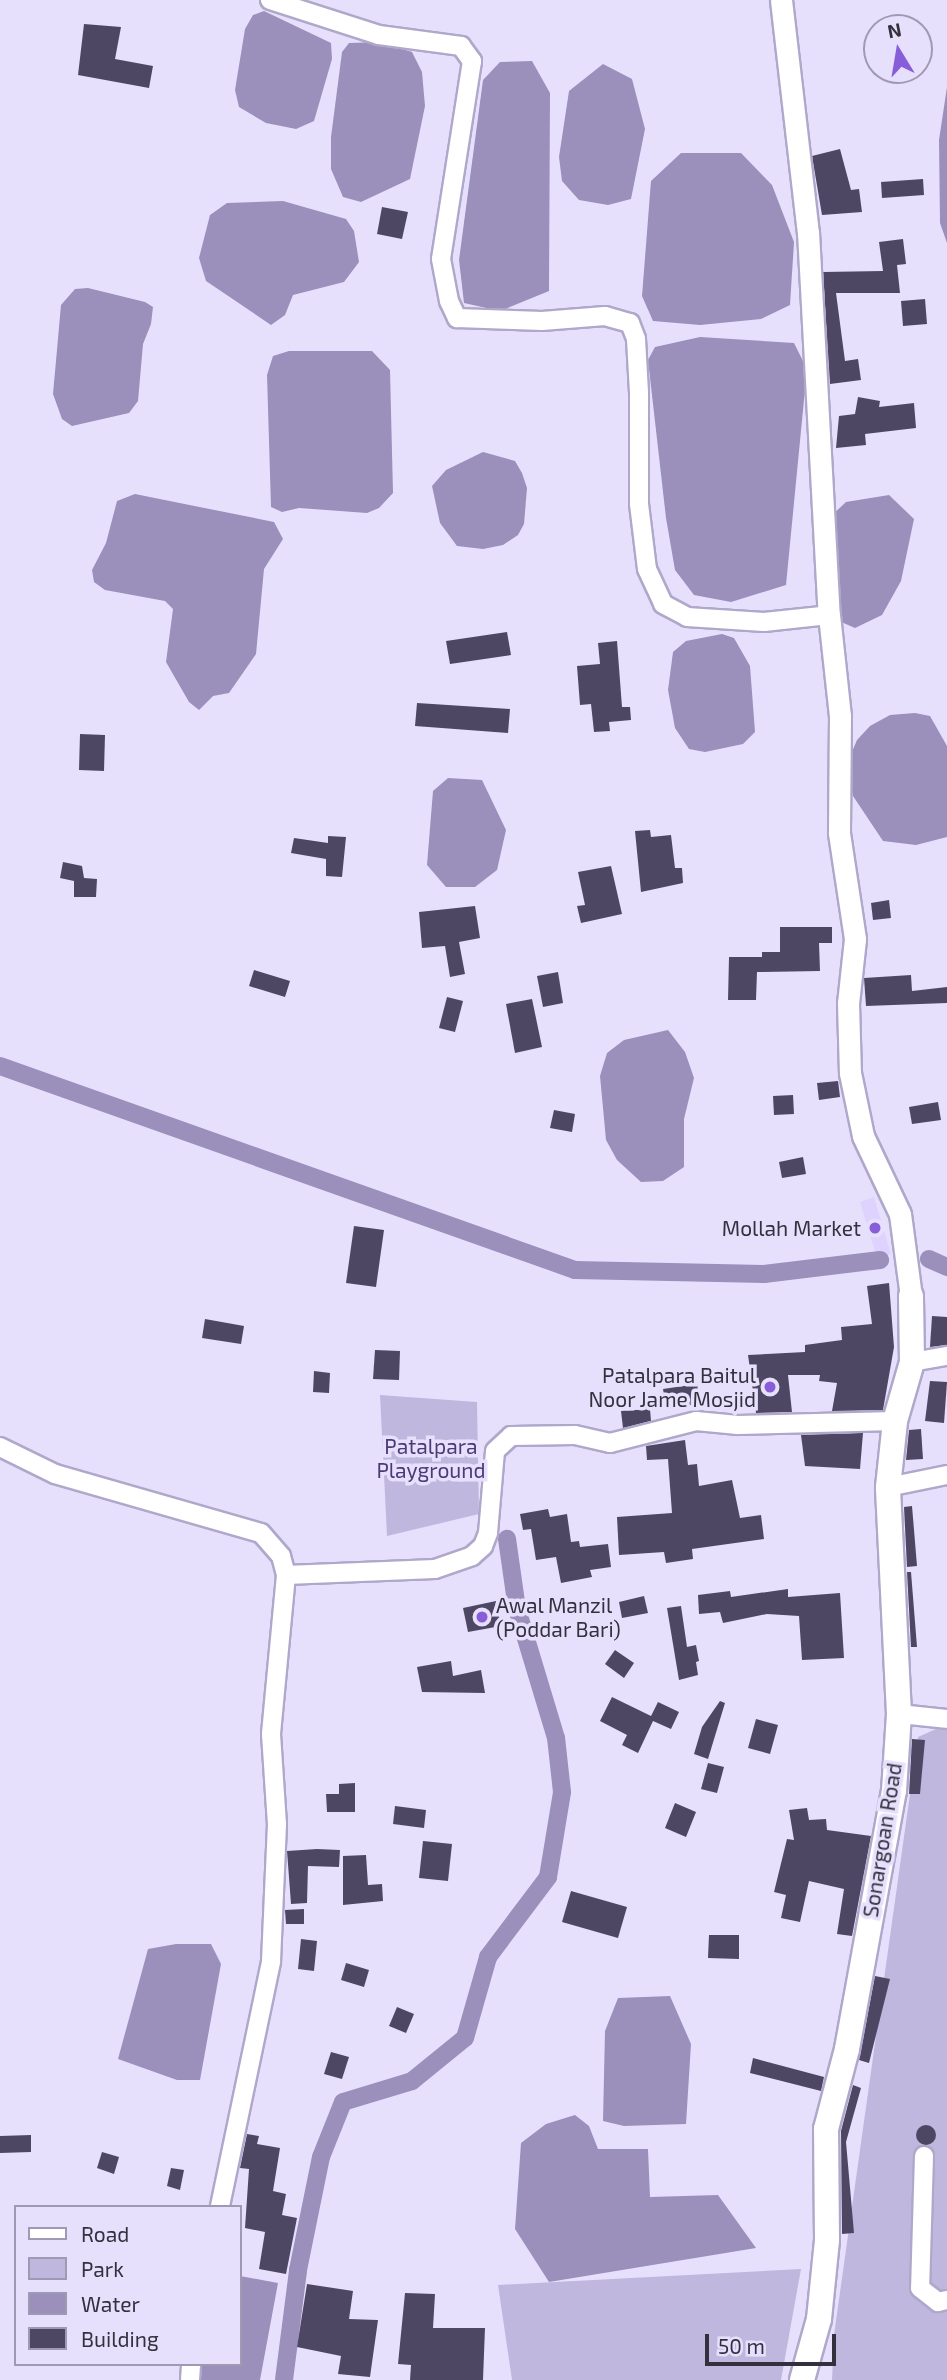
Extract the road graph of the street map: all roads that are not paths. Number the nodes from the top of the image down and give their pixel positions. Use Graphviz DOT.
graph roads {
  1 [pos="270,0"];
  2 [pos="781,0"];
  3 [pos="829,615"];
  4 [pos="911,1296"];
  5 [pos="947,1356"];
  6 [pos="912,1362"];
  7 [pos="895,1421"];
  8 [pos="0,1447"];
  9 [pos="947,1475"];
  10 [pos="888,1487"];
  11 [pos="285,1575"];
  12 [pos="899,1714"];
  13 [pos="947,1719"];
  14 [pos="924,2156"];
  15 [pos="220,2205"];
  16 [pos="947,2300"];
  17 [pos="802,2380"];
  1 -- 3 [label="street"];
  2 -- 3 [label="street"];
  3 -- 4 [label="street"];
  4 -- 6 [label="main road, Sonargoan Road"];
  5 -- 6 [label="street"];
  6 -- 7 [label="main road, Sonargoan Road"];
  7 -- 10 [label="main road, Sonargoan Road"];
  7 -- 11 [label="street"];
  8 -- 11 [label="street"];
  9 -- 10 [label="street"];
  10 -- 12 [label="main road, Sonargoan Road"];
  11 -- 15 [label="street"];
  12 -- 13 [label="street"];
  12 -- 17 [label="main road, Sonargoan Road"];
  14 -- 16 [label="street"];
}
